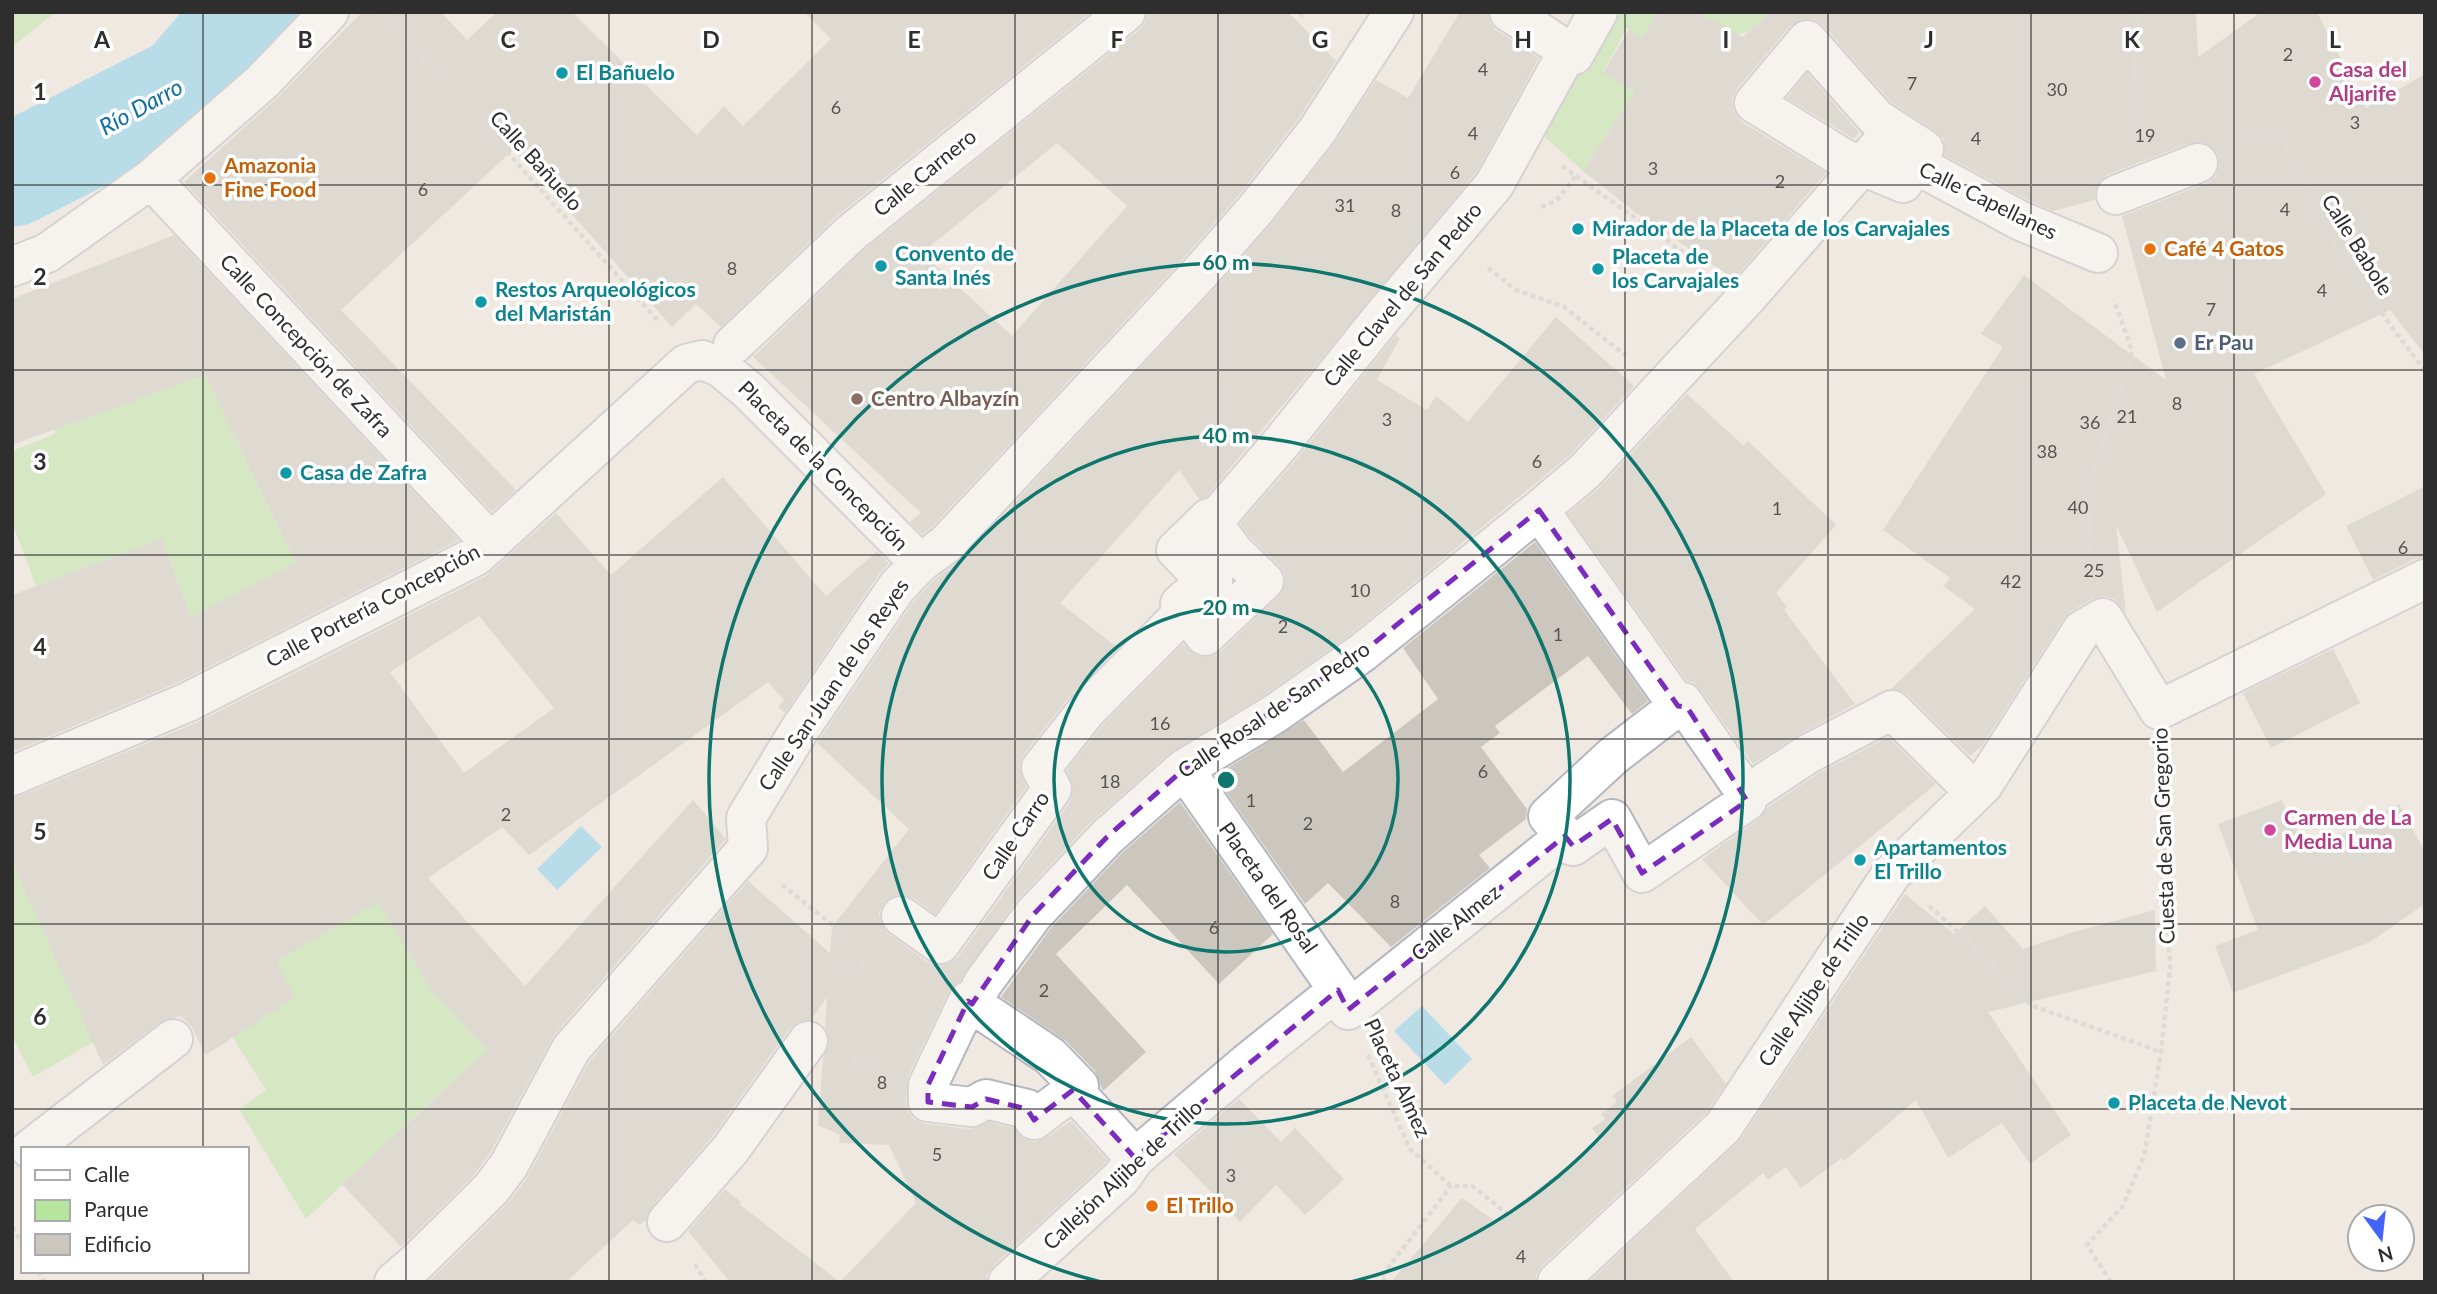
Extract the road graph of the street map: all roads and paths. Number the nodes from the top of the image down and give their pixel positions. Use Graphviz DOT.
graph roads {
  1 [pos="329,12"];
  2 [pos="382,12"];
  3 [pos="1126,12"];
  4 [pos="1299,12"];
  5 [pos="1305,12"];
  6 [pos="1394,12"];
  7 [pos="1508,12"];
  8 [pos="1598,12"];
  9 [pos="2137,12"];
  10 [pos="1568,51"];
  11 [pos="2278,126"];
  12 [pos="1521,138"];
  13 [pos="1871,156"];
  14 [pos="2198,163"];
  15 [pos="1914,166"];
  16 [pos="151,179"];
  17 [pos="2116,195"];
  18 [pos="2098,253"];
  19 [pos="1483,264"];
  20 [pos="12,267"];
  21 [pos="1748,296"];
  22 [pos="667,332"];
  23 [pos="733,345"];
  24 [pos="2132,351"];
  25 [pos="686,364"];
  26 [pos="2425,371"];
  27 [pos="1666,387"];
  28 [pos="1539,510"];
  29 [pos="1213,522"];
  30 [pos="491,543"];
  31 [pos="920,563"];
  32 [pos="2425,579"];
  33 [pos="1187,607"];
  34 [pos="2103,618"];
  35 [pos="1678,706"];
  36 [pos="2159,710"];
  37 [pos="1184,769"];
  38 [pos="12,776"];
  39 [pos="1975,792"];
  40 [pos="1746,795"];
  41 [pos="1564,836"];
  42 [pos="1892,873"];
  43 [pos="778,881"];
  44 [pos="901,916"];
  45 [pos="1343,1000"];
  46 [pos="972,1004"];
  47 [pos="818,1026"];
  48 [pos="173,1039"];
  49 [pos="2161,1052"];
  50 [pos="1073,1090"];
  51 [pos="927,1093"];
  52 [pos="33,1147"];
  53 [pos="1135,1158"];
  54 [pos="1451,1186"];
  55 [pos="667,1222"];
  56 [pos="1560,1279"];
  57 [pos="394,1282"];
  58 [pos="1008,1282"];
  59 [pos="1386,1282"];
  60 [pos="2111,1282"];
  1 -- 16 [label="street"];
  2 -- 22 [label="path, Calle Bañuelo"];
  3 -- 23 [label="street, Calle Carnero"];
  4 -- 5 [label="path"];
  6 -- 31 [label="street, Calle San Juan de los Reyes"];
  7 -- 10 [label="street"];
  8 -- 10 [label="street, Calle Clavel de San Pedro"];
  9 -- 17 [label="path"];
  10 -- 12 [label="street, Calle Clavel de San Pedro"];
  11 -- 26 [label="path, Calle Babole"];
  12 -- 21 [label="path"];
  12 -- 29 [label="street, Calle Clavel de San Pedro"];
  13 -- 15 [label="street, Calle Capellanes"];
  13 -- 15 [label="street, Calle Capellanes"];
  13 -- 21 [label="street, Calle Rosal de San Pedro"];
  14 -- 17 [label="street"];
  15 -- 18 [label="street, Calle Capellanes"];
  16 -- 20 [label="street"];
  16 -- 30 [label="street, Calle Concepción de Zafra"];
  19 -- 27 [label="path"];
  21 -- 27 [label="street, Calle Rosal de San Pedro"];
  24 -- 34 [label="path"];
  25 -- 30 [label="street, Calle Portería Concepción"];
  25 -- 31 [label="street, Placeta de la Concepción"];
  27 -- 28 [label="street, Calle Rosal de San Pedro"];
  28 -- 35 [label="street"];
  28 -- 37 [label="street, Calle Rosal de San Pedro"];
  29 -- 33 [label="street"];
  29 -- 33 [label="street"];
  30 -- 38 [label="street, Calle Portería Concepción"];
  31 -- 57 [label="street, Calle San Juan de los Reyes"];
  32 -- 36 [label="street"];
  33 -- 44 [label="street, Calle Carro"];
  34 -- 36 [label="street, Cuesta de San Gregorio"];
  34 -- 39 [label="street, Calle Aljibe de Trillo"];
  35 -- 40 [label="street"];
  35 -- 41 [label="street"];
  36 -- 49 [label="path, Cuesta de San Gregorio"];
  37 -- 45 [label="street, Placeta del Rosal"];
  37 -- 46 [label="street, Calle Rosal de San Pedro"];
  39 -- 40 [label="street"];
  39 -- 42 [label="street, Calle Aljibe de Trillo"];
  40 -- 41 [label="street"];
  41 -- 45 [label="street, Calle Almez"];
  42 -- 49 [label="path"];
  42 -- 56 [label="street, Calle Aljibe de Trillo"];
  43 -- 47 [label="path"];
  44 -- 47 [label="path"];
  45 -- 53 [label="street, Callejón Aljibe de Trillo"];
  45 -- 54 [label="path, Placeta Almez"];
  46 -- 50 [label="street"];
  46 -- 51 [label="street, Calle Rosal de San Pedro"];
  47 -- 51 [label="path"];
  47 -- 55 [label="street"];
  48 -- 52 [label="street"];
  49 -- 60 [label="path"];
  50 -- 51 [label="street"];
  50 -- 53 [label="street"];
  53 -- 58 [label="street, Callejón Aljibe de Trillo"];
  54 -- 56 [label="path, Placeta Almez"];
  54 -- 59 [label="path"];
}
